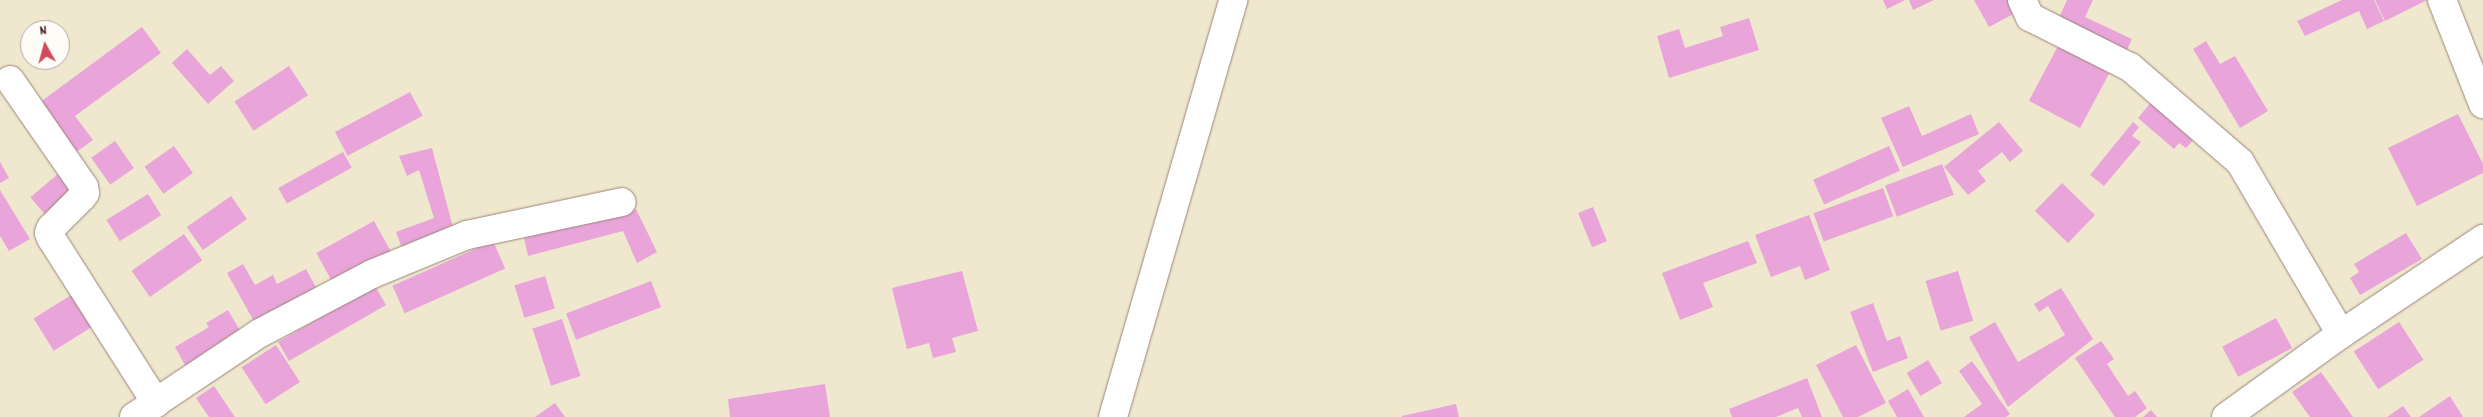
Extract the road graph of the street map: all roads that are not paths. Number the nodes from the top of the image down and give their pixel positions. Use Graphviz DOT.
graph roads {
  1 [pos="1233,0"];
  2 [pos="2022,0"];
  3 [pos="2442,0"];
  4 [pos="10,80"];
  5 [pos="2483,104"];
  6 [pos="622,202"];
  7 [pos="2483,239"];
  8 [pos="2341,334"];
  9 [pos="145,410"];
  10 [pos="1113,417"];
  11 [pos="2226,417"];
  1 -- 10 [label="street"];
  2 -- 8 [label="street"];
  3 -- 5 [label="street"];
  4 -- 9 [label="street"];
  6 -- 9 [label="street"];
  7 -- 8 [label="street"];
  8 -- 11 [label="street"];
}
